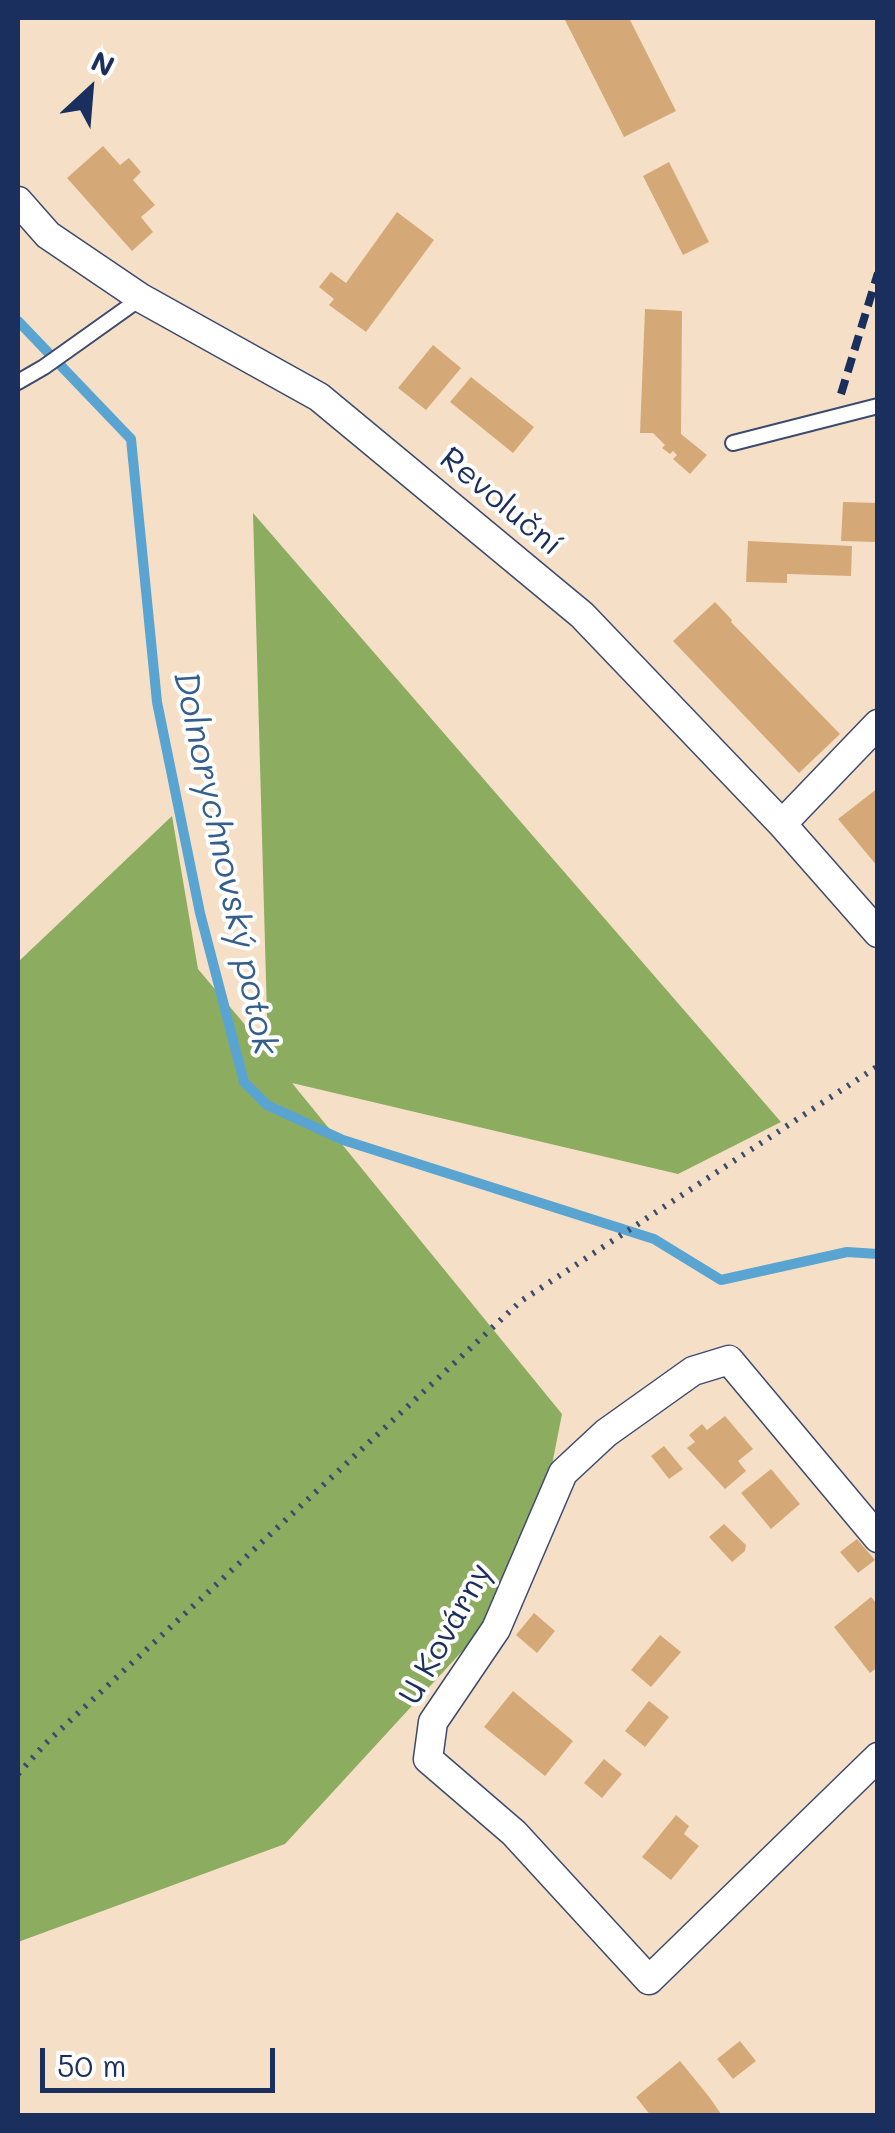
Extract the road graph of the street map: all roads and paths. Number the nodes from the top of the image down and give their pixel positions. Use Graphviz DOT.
graph roads {
  1 [pos="18,202"];
  2 [pos="141,298"];
  3 [pos="18,382"];
  4 [pos="878,406"];
  5 [pos="733,443"];
  6 [pos="878,724"];
  7 [pos="782,824"];
  8 [pos="878,933"];
  9 [pos="878,1066"];
  10 [pos="878,1538"];
  11 [pos="878,1756"];
  12 [pos="18,1774"];
  1 -- 2 [label="street, Revoluční"];
  2 -- 3 [label="lane"];
  2 -- 7 [label="street, Revoluční"];
  4 -- 5 [label="lane"];
  6 -- 7 [label="street"];
  7 -- 8 [label="street, Revoluční"];
  9 -- 12 [label="path"];
  10 -- 11 [label="street, U Kovárny"];
}
